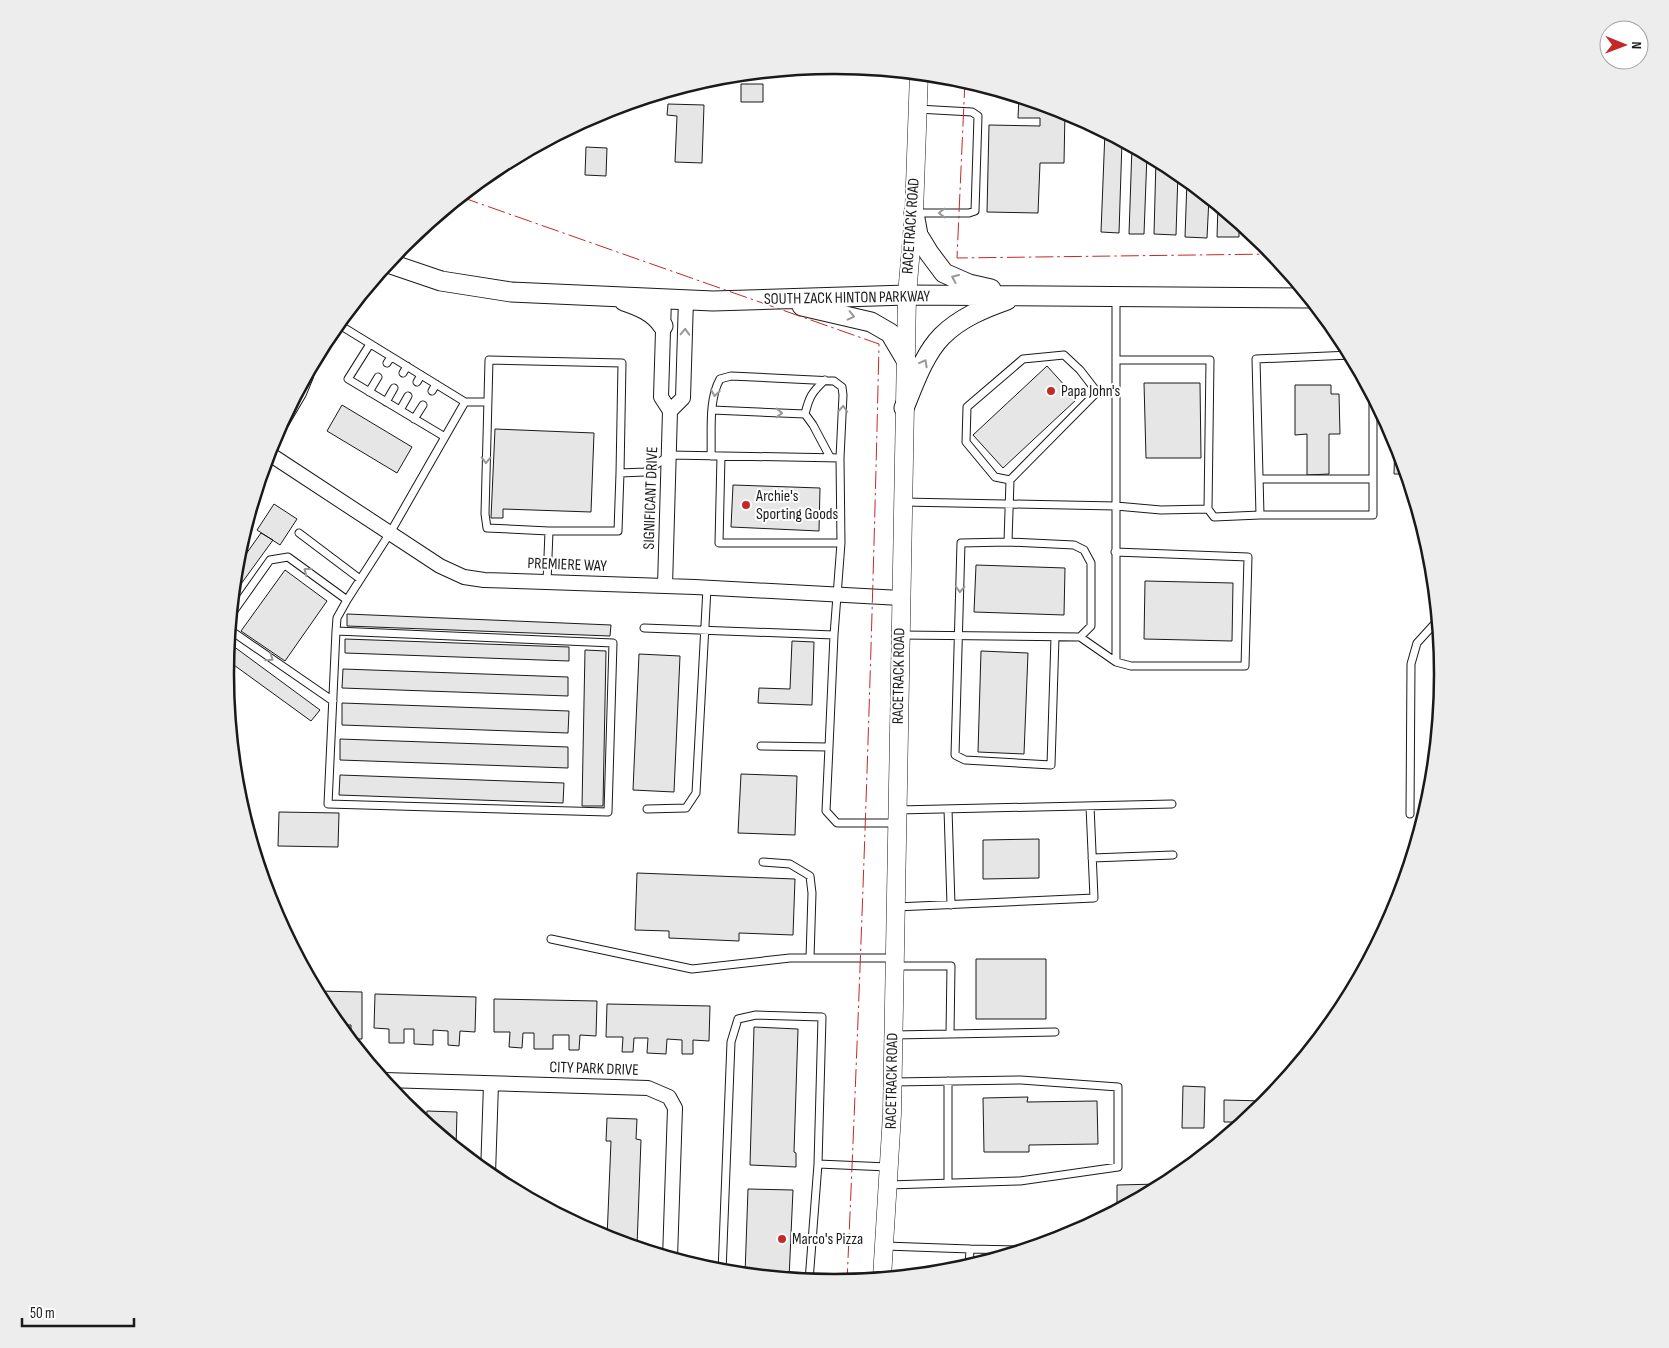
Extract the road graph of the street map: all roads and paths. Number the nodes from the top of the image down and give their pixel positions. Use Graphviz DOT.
graph roads {
  1 [pos="919,80"];
  2 [pos="917,109"];
  3 [pos="914,214"];
  4 [pos="396,265"];
  5 [pos="608,296"];
  6 [pos="906,296"];
  7 [pos="1019,296"];
  8 [pos="1116,297"];
  9 [pos="664,298"];
  10 [pos="1302,298"];
  11 [pos="686,299"];
  12 [pos="769,299"];
  13 [pos="663,326"];
  14 [pos="344,328"];
  15 [pos="370,344"];
  16 [pos="1342,353"];
  17 [pos="906,360"];
  18 [pos="1116,360"];
  19 [pos="407,366"];
  20 [pos="403,374"];
  21 [pos="421,375"];
  22 [pos="378,378"];
  23 [pos="825,380"];
  24 [pos="417,382"];
  25 [pos="436,384"];
  26 [pos="394,388"];
  27 [pos="432,391"];
  28 [pos="369,392"];
  29 [pos="1097,392"];
  30 [pos="1116,392"];
  31 [pos="408,396"];
  32 [pos="386,402"];
  33 [pos="465,402"];
  34 [pos="488,402"];
  35 [pos="423,405"];
  36 [pos="904,408"];
  37 [pos="1373,409"];
  38 [pos="400,410"];
  39 [pos="712,410"];
  40 [pos="670,411"];
  41 [pos="805,414"];
  42 [pos="414,419"];
  43 [pos="445,437"];
  44 [pos="670,455"];
  45 [pos="711,456"];
  46 [pos="721,456"];
  47 [pos="830,457"];
  48 [pos="275,458"];
  49 [pos="840,458"];
  50 [pos="620,473"];
  51 [pos="1259,478"];
  52 [pos="1373,479"];
  53 [pos="1010,480"];
  54 [pos="903,502"];
  55 [pos="1009,504"];
  56 [pos="1116,506"];
  57 [pos="1208,509"];
  58 [pos="1260,515"];
  59 [pos="549,531"];
  60 [pos="299,533"];
  61 [pos="390,533"];
  62 [pos="1008,542"];
  63 [pos="841,543"];
  64 [pos="1116,552"];
  65 [pos="360,579"];
  66 [pos="547,582"];
  67 [pos="665,586"];
  68 [pos="707,588"];
  69 [pos="838,595"];
  70 [pos="901,598"];
  71 [pos="346,600"];
  72 [pos="238,606"];
  73 [pos="1432,626"];
  74 [pos="644,628"];
  75 [pos="705,629"];
  76 [pos="336,631"];
  77 [pos="236,634"];
  78 [pos="834,635"];
  79 [pos="900,635"];
  80 [pos="958,635"];
  81 [pos="1080,636"];
  82 [pos="1055,637"];
  83 [pos="1116,662"];
  84 [pos="333,701"];
  85 [pos="761,746"];
  86 [pos="829,747"];
  87 [pos="1172,804"];
  88 [pos="1090,806"];
  89 [pos="646,809"];
  90 [pos="948,809"];
  91 [pos="1410,814"];
  92 [pos="897,816"];
  93 [pos="1173,855"];
  94 [pos="1092,858"];
  95 [pos="763,862"];
  96 [pos="952,905"];
  97 [pos="896,907"];
  98 [pos="551,939"];
  99 [pos="810,958"];
  100 [pos="895,962"];
  101 [pos="1056,1032"];
  102 [pos="950,1034"];
  103 [pos="893,1035"];
  104 [pos="393,1080"];
  105 [pos="948,1081"];
  106 [pos="892,1082"];
  107 [pos="491,1084"];
  108 [pos="488,1164"];
  109 [pos="818,1164"];
  110 [pos="889,1167"];
  111 [pos="948,1183"];
  112 [pos="888,1185"];
  113 [pos="884,1246"];
  114 [pos="970,1249"];
  115 [pos="1004,1250"];
  116 [pos="670,1251"];
  117 [pos="969,1259"];
  118 [pos="722,1264"];
  119 [pos="882,1272"];
  120 [pos="810,1273"];
  1 -- 2 [label="street, RACETRACK ROAD"];
  2 -- 3 [label="street, RACETRACK ROAD"];
  2 -- 3 [label="lane, one-way"];
  3 -- 6 [label="street, RACETRACK ROAD"];
  7 -- 3 [label="main road, one-way"];
  4 -- 5 [label="main road, SOUTH ZACK HINTON PARKWAY"];
  5 -- 9 [label="main road, SOUTH ZACK HINTON PARKWAY"];
  5 -- 13 [label="main road"];
  6 -- 7 [label="main road, SOUTH ZACK HINTON PARKWAY"];
  6 -- 12 [label="main road, SOUTH ZACK HINTON PARKWAY"];
  6 -- 17 [label="street, RACETRACK ROAD"];
  7 -- 8 [label="main road, SOUTH ZACK HINTON PARKWAY"];
  36 -- 7 [label="main road, one-way"];
  8 -- 10 [label="main road, SOUTH ZACK HINTON PARKWAY"];
  8 -- 18 [label="lane"];
  9 -- 11 [label="main road, SOUTH ZACK HINTON PARKWAY"];
  9 -- 13 [label="street, SIGNIFICANT DRIVE"];
  11 -- 12 [label="main road, SOUTH ZACK HINTON PARKWAY"];
  40 -- 11 [label="street, one-way"];
  12 -- 17 [label="main road, one-way"];
  13 -- 40 [label="street, SIGNIFICANT DRIVE"];
  14 -- 15 [label="lane"];
  15 -- 19 [label="lane"];
  15 -- 28 [label="lane"];
  16 -- 51 [label="lane"];
  17 -- 36 [label="street, RACETRACK ROAD"];
  18 -- 30 [label="lane"];
  18 -- 57 [label="lane"];
  19 -- 20 [label="lane"];
  19 -- 21 [label="lane"];
  21 -- 24 [label="lane"];
  21 -- 25 [label="lane"];
  22 -- 28 [label="lane"];
  23 -- 39 [label="lane, one-way"];
  23 -- 41 [label="lane"];
  49 -- 23 [label="lane, one-way"];
  25 -- 27 [label="lane"];
  25 -- 33 [label="lane"];
  26 -- 32 [label="lane"];
  28 -- 32 [label="lane"];
  29 -- 30 [label="lane"];
  29 -- 53 [label="lane"];
  29 -- 53 [label="lane"];
  30 -- 56 [label="lane"];
  31 -- 38 [label="lane"];
  32 -- 38 [label="lane"];
  33 -- 34 [label="lane"];
  33 -- 43 [label="lane"];
  34 -- 50 [label="lane"];
  34 -- 59 [label="lane, one-way"];
  35 -- 42 [label="lane"];
  36 -- 54 [label="street, RACETRACK ROAD"];
  37 -- 52 [label="lane"];
  38 -- 42 [label="lane"];
  39 -- 41 [label="lane, one-way"];
  39 -- 45 [label="lane"];
  40 -- 44 [label="street, SIGNIFICANT DRIVE"];
  41 -- 47 [label="lane"];
  42 -- 43 [label="lane"];
  43 -- 61 [label="lane"];
  44 -- 45 [label="lane"];
  44 -- 50 [label="lane"];
  44 -- 67 [label="street, SIGNIFICANT DRIVE"];
  45 -- 46 [label="lane"];
  46 -- 47 [label="lane"];
  46 -- 63 [label="lane"];
  47 -- 49 [label="lane"];
  48 -- 61 [label="street, PREMIERE WAY"];
  49 -- 63 [label="lane"];
  50 -- 59 [label="lane"];
  51 -- 52 [label="lane"];
  51 -- 58 [label="lane"];
  52 -- 58 [label="lane"];
  53 -- 55 [label="lane"];
  54 -- 55 [label="lane"];
  54 -- 70 [label="street, RACETRACK ROAD"];
  55 -- 56 [label="lane"];
  55 -- 62 [label="lane"];
  56 -- 57 [label="lane"];
  56 -- 64 [label="lane"];
  57 -- 58 [label="lane"];
  59 -- 66 [label="lane"];
  60 -- 65 [label="lane"];
  61 -- 65 [label="lane"];
  61 -- 66 [label="street, PREMIERE WAY"];
  62 -- 80 [label="lane, one-way"];
  62 -- 81 [label="lane"];
  63 -- 69 [label="lane"];
  64 -- 83 [label="lane"];
  64 -- 83 [label="lane"];
  65 -- 71 [label="lane"];
  66 -- 67 [label="street, PREMIERE WAY"];
  67 -- 68 [label="street, PREMIERE WAY"];
  68 -- 69 [label="street, PREMIERE WAY"];
  68 -- 75 [label="lane"];
  69 -- 70 [label="street, PREMIERE WAY"];
  69 -- 78 [label="lane"];
  70 -- 79 [label="street, RACETRACK ROAD"];
  71 -- 72 [label="lane, one-way"];
  71 -- 76 [label="lane"];
  73 -- 91 [label="lane"];
  74 -- 75 [label="lane"];
  75 -- 78 [label="lane"];
  75 -- 89 [label="lane"];
  76 -- 84 [label="lane"];
  76 -- 84 [label="lane"];
  77 -- 84 [label="lane, one-way"];
  78 -- 86 [label="lane"];
  79 -- 80 [label="lane"];
  79 -- 92 [label="street, RACETRACK ROAD"];
  80 -- 82 [label="lane"];
  80 -- 82 [label="lane"];
  81 -- 82 [label="lane"];
  81 -- 83 [label="lane"];
  85 -- 86 [label="lane"];
  86 -- 92 [label="lane"];
  87 -- 88 [label="lane"];
  88 -- 90 [label="lane"];
  88 -- 94 [label="lane"];
  90 -- 92 [label="lane"];
  90 -- 96 [label="lane"];
  92 -- 97 [label="street, RACETRACK ROAD"];
  93 -- 94 [label="lane"];
  94 -- 96 [label="lane"];
  95 -- 99 [label="lane"];
  96 -- 97 [label="lane"];
  97 -- 100 [label="street, RACETRACK ROAD"];
  98 -- 99 [label="lane"];
  99 -- 100 [label="lane"];
  100 -- 102 [label="lane"];
  100 -- 103 [label="street, RACETRACK ROAD"];
  101 -- 102 [label="lane"];
  102 -- 103 [label="lane"];
  103 -- 106 [label="street, RACETRACK ROAD"];
  104 -- 107 [label="street, CITY PARK DRIVE"];
  105 -- 106 [label="lane"];
  105 -- 111 [label="lane"];
  105 -- 111 [label="lane"];
  106 -- 110 [label="street, RACETRACK ROAD"];
  107 -- 108 [label="street"];
  107 -- 116 [label="street, CITY PARK DRIVE"];
  109 -- 110 [label="lane"];
  109 -- 118 [label="lane"];
  109 -- 120 [label="lane"];
  110 -- 112 [label="street, RACETRACK ROAD"];
  111 -- 112 [label="lane"];
  112 -- 113 [label="street, RACETRACK ROAD"];
  113 -- 114 [label="lane"];
  113 -- 119 [label="street, RACETRACK ROAD"];
  114 -- 115 [label="lane"];
  114 -- 117 [label="lane"];
}
